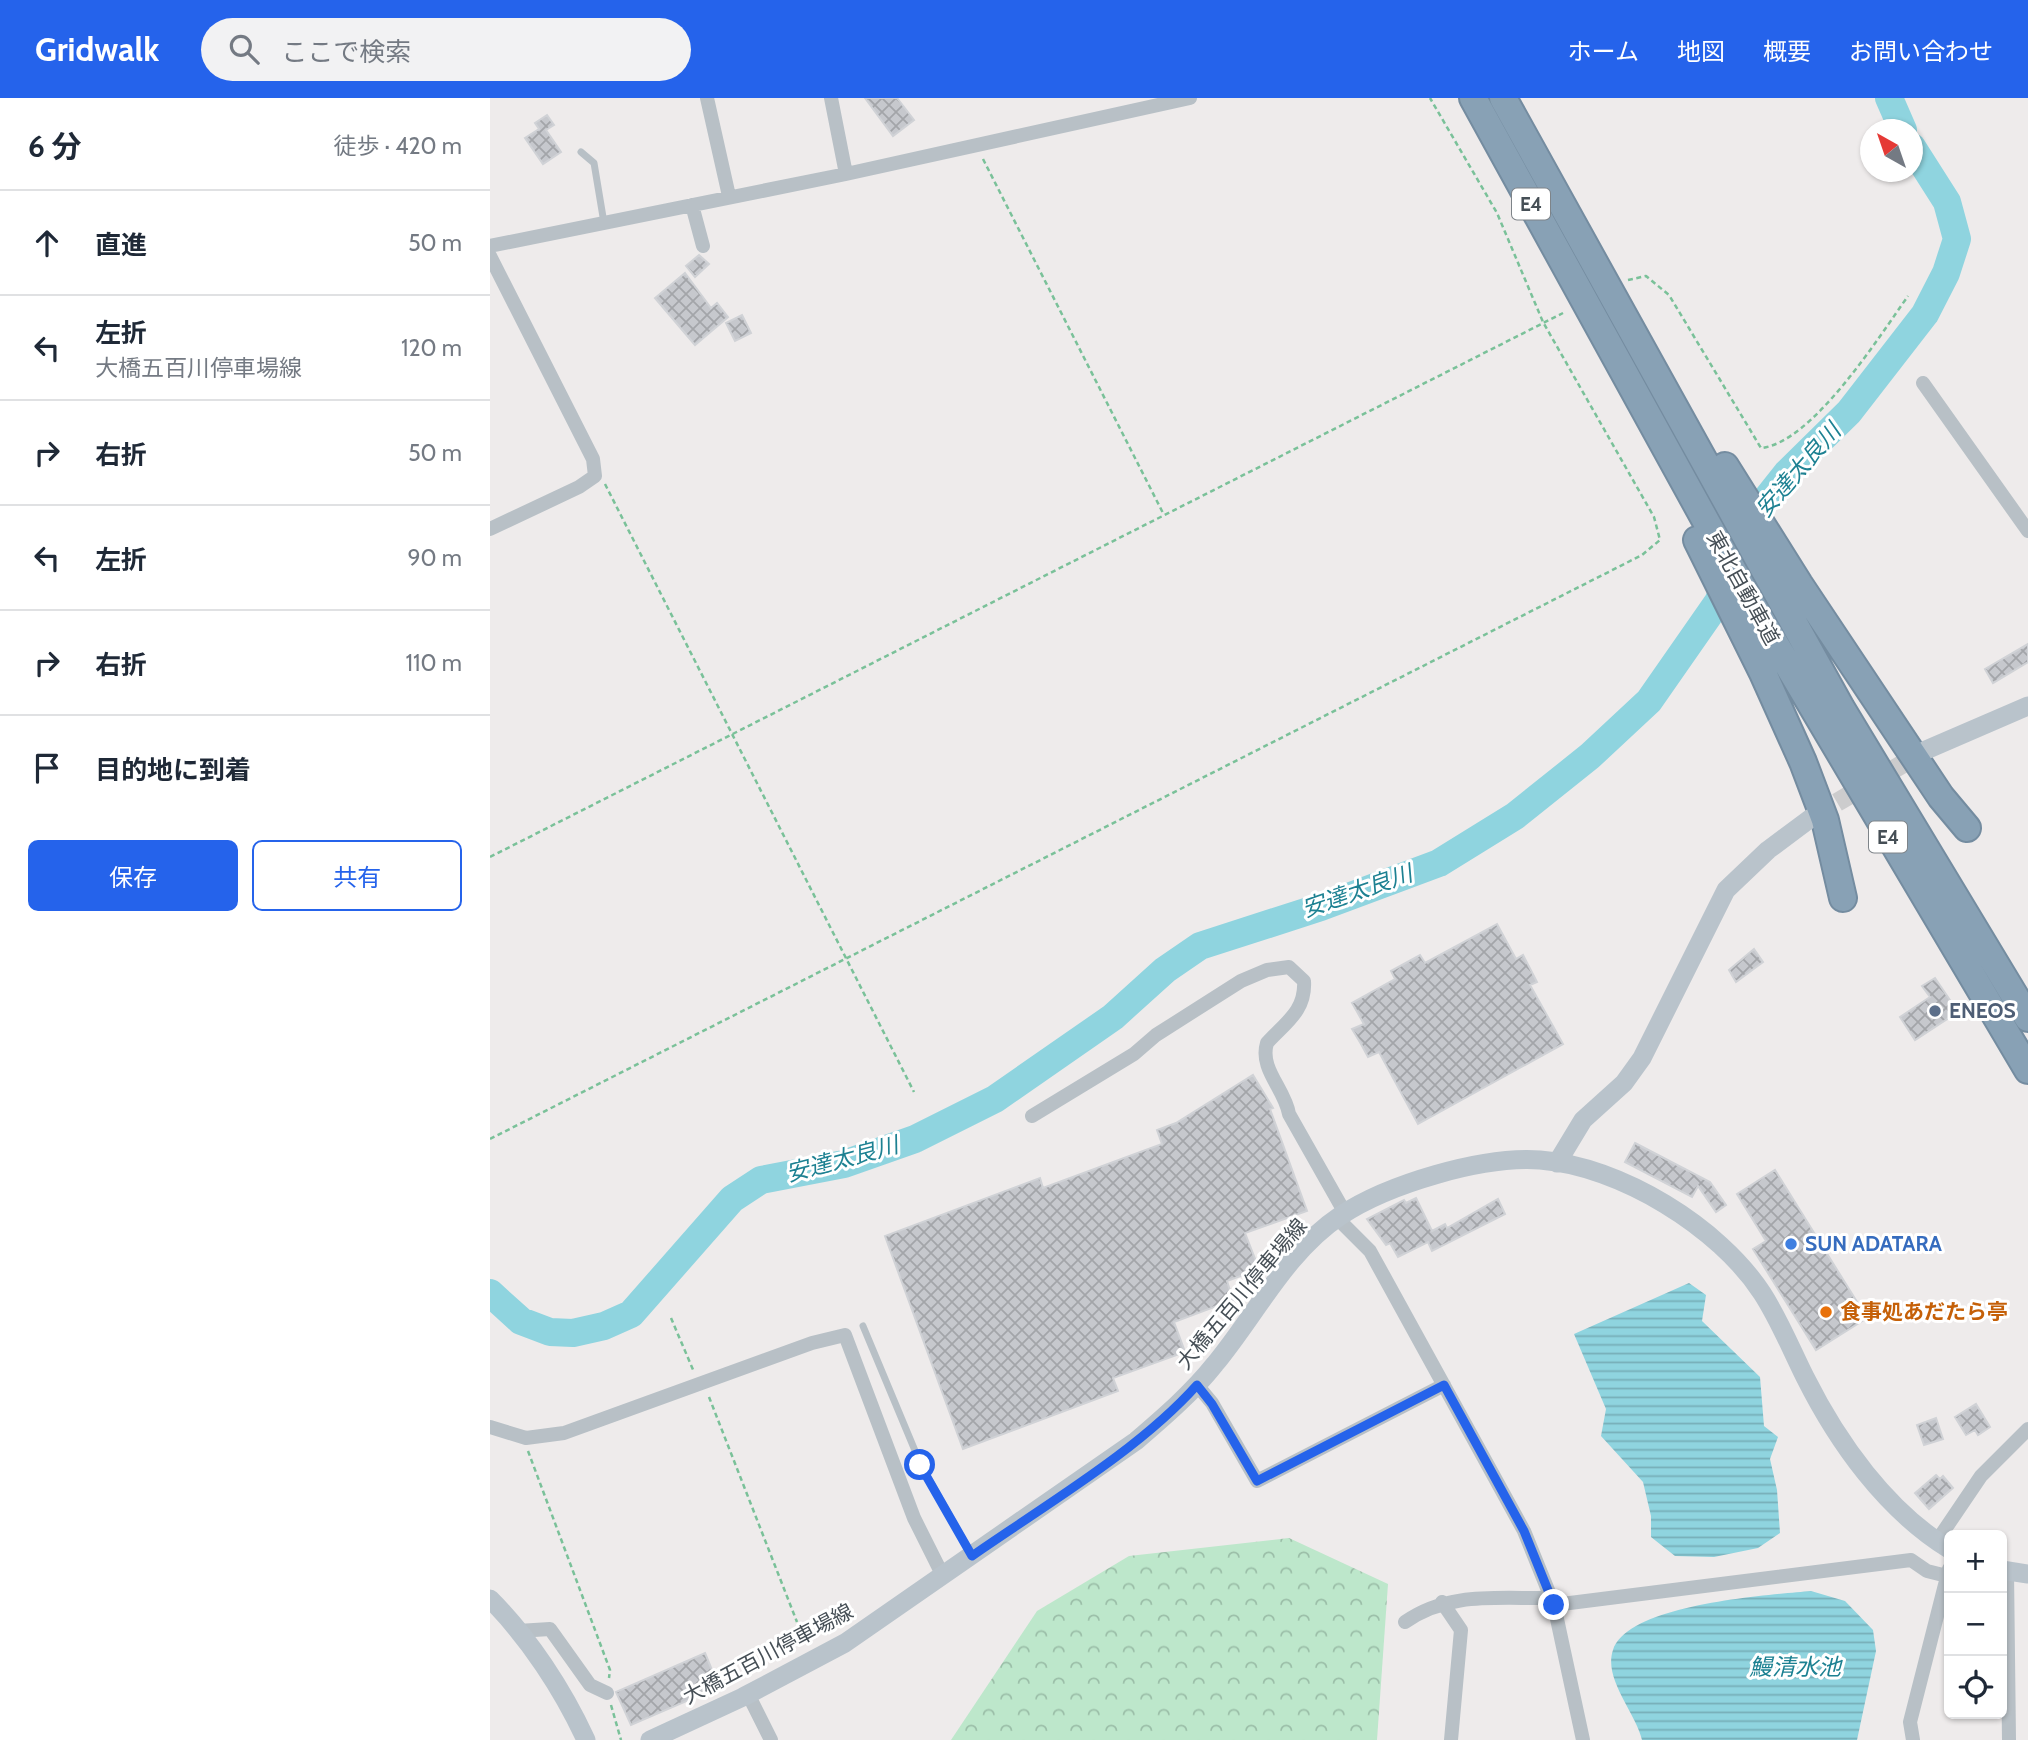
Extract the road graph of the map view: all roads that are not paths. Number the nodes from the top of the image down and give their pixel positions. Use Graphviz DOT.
graph roads {
  1 [pos="707,98"];
  2 [pos="831,98"];
  3 [pos="1189,98"];
  4 [pos="1473,98"];
  5 [pos="1503,98"];
  6 [pos="1144,103"];
  7 [pos="581,152"];
  8 [pos="846,174"];
  9 [pos="729,197"];
  10 [pos="692,205"];
  11 [pos="604,223"];
  12 [pos="490,246"];
  13 [pos="703,246"];
  14 [pos="490,256"];
  15 [pos="1609,296"];
  16 [pos="1923,383"];
  17 [pos="490,529"];
  18 [pos="2028,531"];
  19 [pos="1776,568"];
  20 [pos="1744,612"];
  21 [pos="2028,706"];
  22 [pos="1926,750"];
  23 [pos="1811,818"];
  24 [pos="1967,828"];
  25 [pos="1843,898"];
  26 [pos="2028,1018"];
  27 [pos="2028,1070"];
  28 [pos="1032,1116"];
  29 [pos="1557,1163"];
  30 [pos="1341,1215"];
  31 [pos="863,1326"];
  32 [pos="1197,1385"];
  33 [pos="1444,1385"];
  34 [pos="490,1427"];
  35 [pos="2028,1429"];
  36 [pos="1943,1545"];
  37 [pos="972,1556"];
  38 [pos="2007,1571"];
  39 [pos="1944,1572"];
  40 [pos="2028,1574"];
  41 [pos="943,1576"];
  42 [pos="1944,1588"];
  43 [pos="2005,1593"];
  44 [pos="490,1599"];
  45 [pos="1442,1602"];
  46 [pos="1552,1602"];
  47 [pos="1405,1622"];
  48 [pos="519,1631"];
  49 [pos="607,1693"];
  50 [pos="748,1694"];
  51 [pos="586,1740"];
  52 [pos="650,1740"];
  53 [pos="771,1740"];
  54 [pos="1451,1740"];
  55 [pos="1583,1740"];
  56 [pos="1913,1740"];
  57 [pos="2009,1740"];
  1 -- 9 [label="street"];
  2 -- 8 [label="street"];
  3 -- 6 [label="street"];
  4 -- 15 [label="highway, 東北自動車道 / E4"];
  5 -- 15 [label="highway, 東北自動車道 / E4"];
  6 -- 8 [label="street"];
  7 -- 11 [label="lane"];
  8 -- 9 [label="street"];
  9 -- 10 [label="street"];
  10 -- 11 [label="street"];
  10 -- 13 [label="street"];
  11 -- 12 [label="street"];
  14 -- 17 [label="street"];
  15 -- 19 [label="highway, 東北自動車道 / E4"];
  15 -- 20 [label="highway, 東北自動車道 / E4"];
  16 -- 18 [label="street"];
  19 -- 24 [label="highway"];
  19 -- 26 [label="highway, 東北自動車道 / E4"];
  20 -- 25 [label="highway"];
  20 -- 27 [label="highway, 東北自動車道 / E4"];
  21 -- 22 [label="main road"];
  23 -- 29 [label="main road"];
  28 -- 30 [label="street"];
  29 -- 30 [label="main road, 大橋五百川停車場線"];
  29 -- 36 [label="main road, 大橋五百川停車場線"];
  30 -- 32 [label="main road, 大橋五百川停車場線"];
  30 -- 33 [label="street"];
  31 -- 37 [label="lane"];
  32 -- 33 [label="street"];
  32 -- 37 [label="main road, 大橋五百川停車場線"];
  33 -- 46 [label="street"];
  34 -- 41 [label="street"];
  35 -- 36 [label="street"];
  37 -- 41 [label="main road, 大橋五百川停車場線"];
  38 -- 40 [label="main road"];
  39 -- 46 [label="street"];
  41 -- 50 [label="main road, 大橋五百川停車場線"];
  42 -- 56 [label="street"];
  43 -- 57 [label="street"];
  44 -- 48 [label="main road"];
  45 -- 46 [label="street"];
  45 -- 47 [label="street"];
  45 -- 54 [label="street"];
  46 -- 55 [label="street"];
  48 -- 49 [label="street"];
  48 -- 51 [label="main road"];
  50 -- 52 [label="main road, 大橋五百川停車場線"];
  50 -- 53 [label="street"];
}
